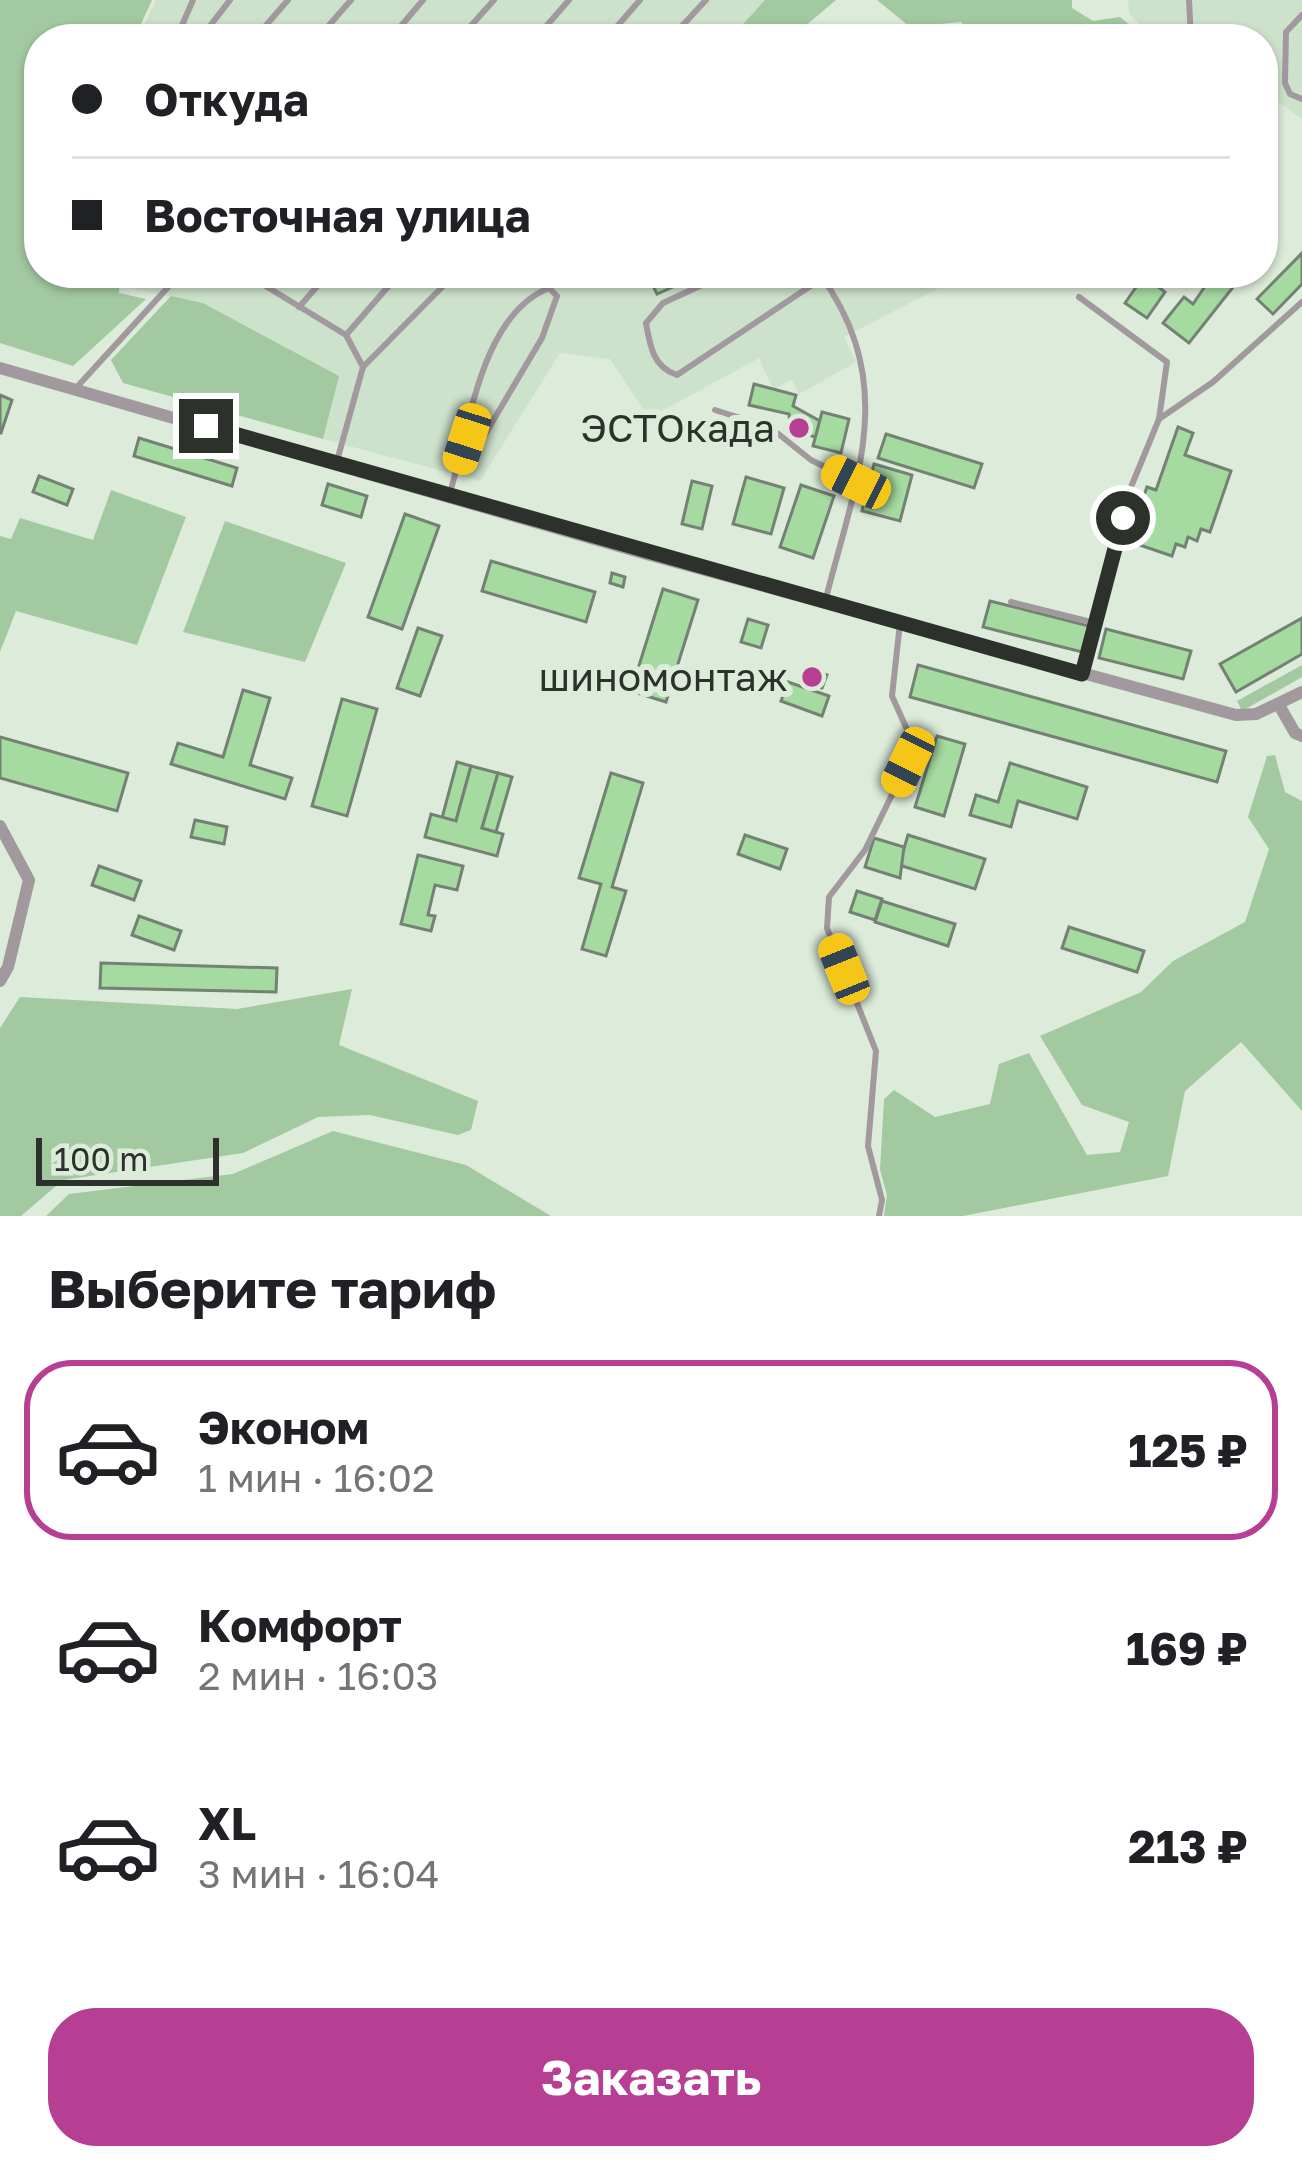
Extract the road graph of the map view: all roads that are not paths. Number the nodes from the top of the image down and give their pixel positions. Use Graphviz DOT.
graph roads {
  1 [pos="230,0"];
  2 [pos="288,0"];
  3 [pos="351,0"];
  4 [pos="423,0"];
  5 [pos="494,0"];
  6 [pos="569,0"];
  7 [pos="640,0"];
  8 [pos="706,0"];
  9 [pos="1302,15"];
  10 [pos="212,24"];
  11 [pos="267,24"];
  12 [pos="330,24"];
  13 [pos="402,24"];
  14 [pos="472,24"];
  15 [pos="548,24"];
  16 [pos="619,24"];
  17 [pos="684,24"];
  18 [pos="1302,99"];
  19 [pos="165,288"];
  20 [pos="268,288"];
  21 [pos="315,288"];
  22 [pos="387,288"];
  23 [pos="441,288"];
  24 [pos="696,288"];
  25 [pos="805,288"];
  26 [pos="833,288"];
  27 [pos="1078,297"];
  28 [pos="1302,302"];
  29 [pos="298,307"];
  30 [pos="346,335"];
  31 [pos="363,367"];
  32 [pos="0,368"];
  33 [pos="77,388"];
  34 [pos="715,410"];
  35 [pos="1159,419"];
  36 [pos="467,439"];
  37 [pos="336,465"];
  38 [pos="856,482"];
  39 [pos="449,496"];
  40 [pos="825,602"];
  41 [pos="1011,602"];
  42 [pos="899,623"];
  43 [pos="1095,623"];
  44 [pos="1082,674"];
  45 [pos="1302,692"];
  46 [pos="1280,705"];
  47 [pos="1302,736"];
  48 [pos="0,826"];
  49 [pos="0,982"];
  50 [pos="879,1216"];
  1 -- 10 [label="lane"];
  2 -- 11 [label="lane"];
  3 -- 12 [label="lane"];
  4 -- 13 [label="lane"];
  5 -- 14 [label="lane"];
  6 -- 15 [label="lane"];
  7 -- 16 [label="lane"];
  8 -- 17 [label="lane"];
  9 -- 18 [label="lane"];
  19 -- 33 [label="lane"];
  20 -- 29 [label="lane"];
  21 -- 29 [label="lane"];
  22 -- 30 [label="lane"];
  23 -- 31 [label="lane"];
  24 -- 25 [label="lane"];
  26 -- 38 [label="lane"];
  27 -- 35 [label="lane"];
  28 -- 35 [label="lane"];
  29 -- 30 [label="lane"];
  30 -- 31 [label="lane"];
  31 -- 37 [label="lane"];
  32 -- 33 [label="street"];
  33 -- 37 [label="street"];
  34 -- 38 [label="lane"];
  35 -- 43 [label="lane"];
  36 -- 36 [label="lane"];
  36 -- 39 [label="lane"];
  37 -- 39 [label="street"];
  38 -- 40 [label="lane"];
  39 -- 40 [label="street"];
  40 -- 42 [label="street"];
  41 -- 43 [label="lane"];
  42 -- 44 [label="street"];
  42 -- 50 [label="lane"];
  43 -- 44 [label="lane"];
  44 -- 46 [label="street"];
  45 -- 46 [label="street"];
  46 -- 47 [label="street"];
  48 -- 49 [label="street"];
}
